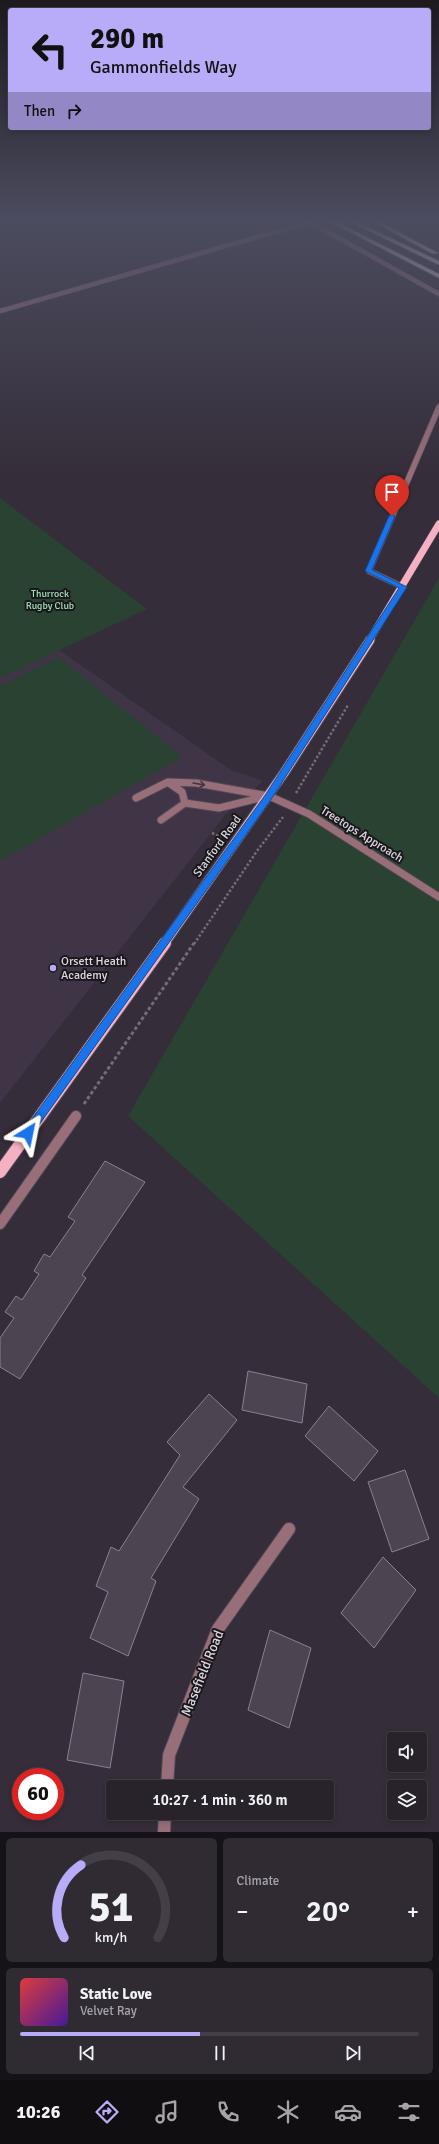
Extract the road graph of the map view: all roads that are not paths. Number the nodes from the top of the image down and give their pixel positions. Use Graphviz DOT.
graph roads {
  1 [pos="12,307"];
  2 [pos="0,311"];
  3 [pos="439,407"];
  4 [pos="439,524"];
  5 [pos="403,587"];
  6 [pos="168,782"];
  7 [pos="269,796"];
  8 [pos="136,798"];
  9 [pos="185,803"];
  10 [pos="161,820"];
  11 [pos="439,897"];
  12 [pos="76,1116"];
  13 [pos="0,1172"];
  14 [pos="0,1224"];
  15 [pos="289,1529"];
  16 [pos="167,1780"];
  17 [pos="165,1820"];
  18 [pos="164,1832"];
  1 -- 2 [label="street"];
  3 -- 5 [label="street"];
  4 -- 5 [label="main road, Stanford Road"];
  5 -- 7 [label="main road, Stanford Road"];
  6 -- 7 [label="street, Treetops Approach, one-way"];
  6 -- 8 [label="street"];
  6 -- 9 [label="street"];
  7 -- 9 [label="street"];
  7 -- 11 [label="street, Treetops Approach"];
  7 -- 13 [label="main road, Stanford Road"];
  9 -- 10 [label="street"];
  12 -- 14 [label="street"];
  15 -- 16 [label="street, Masefield Road"];
  17 -- 18 [label="street"];
}
